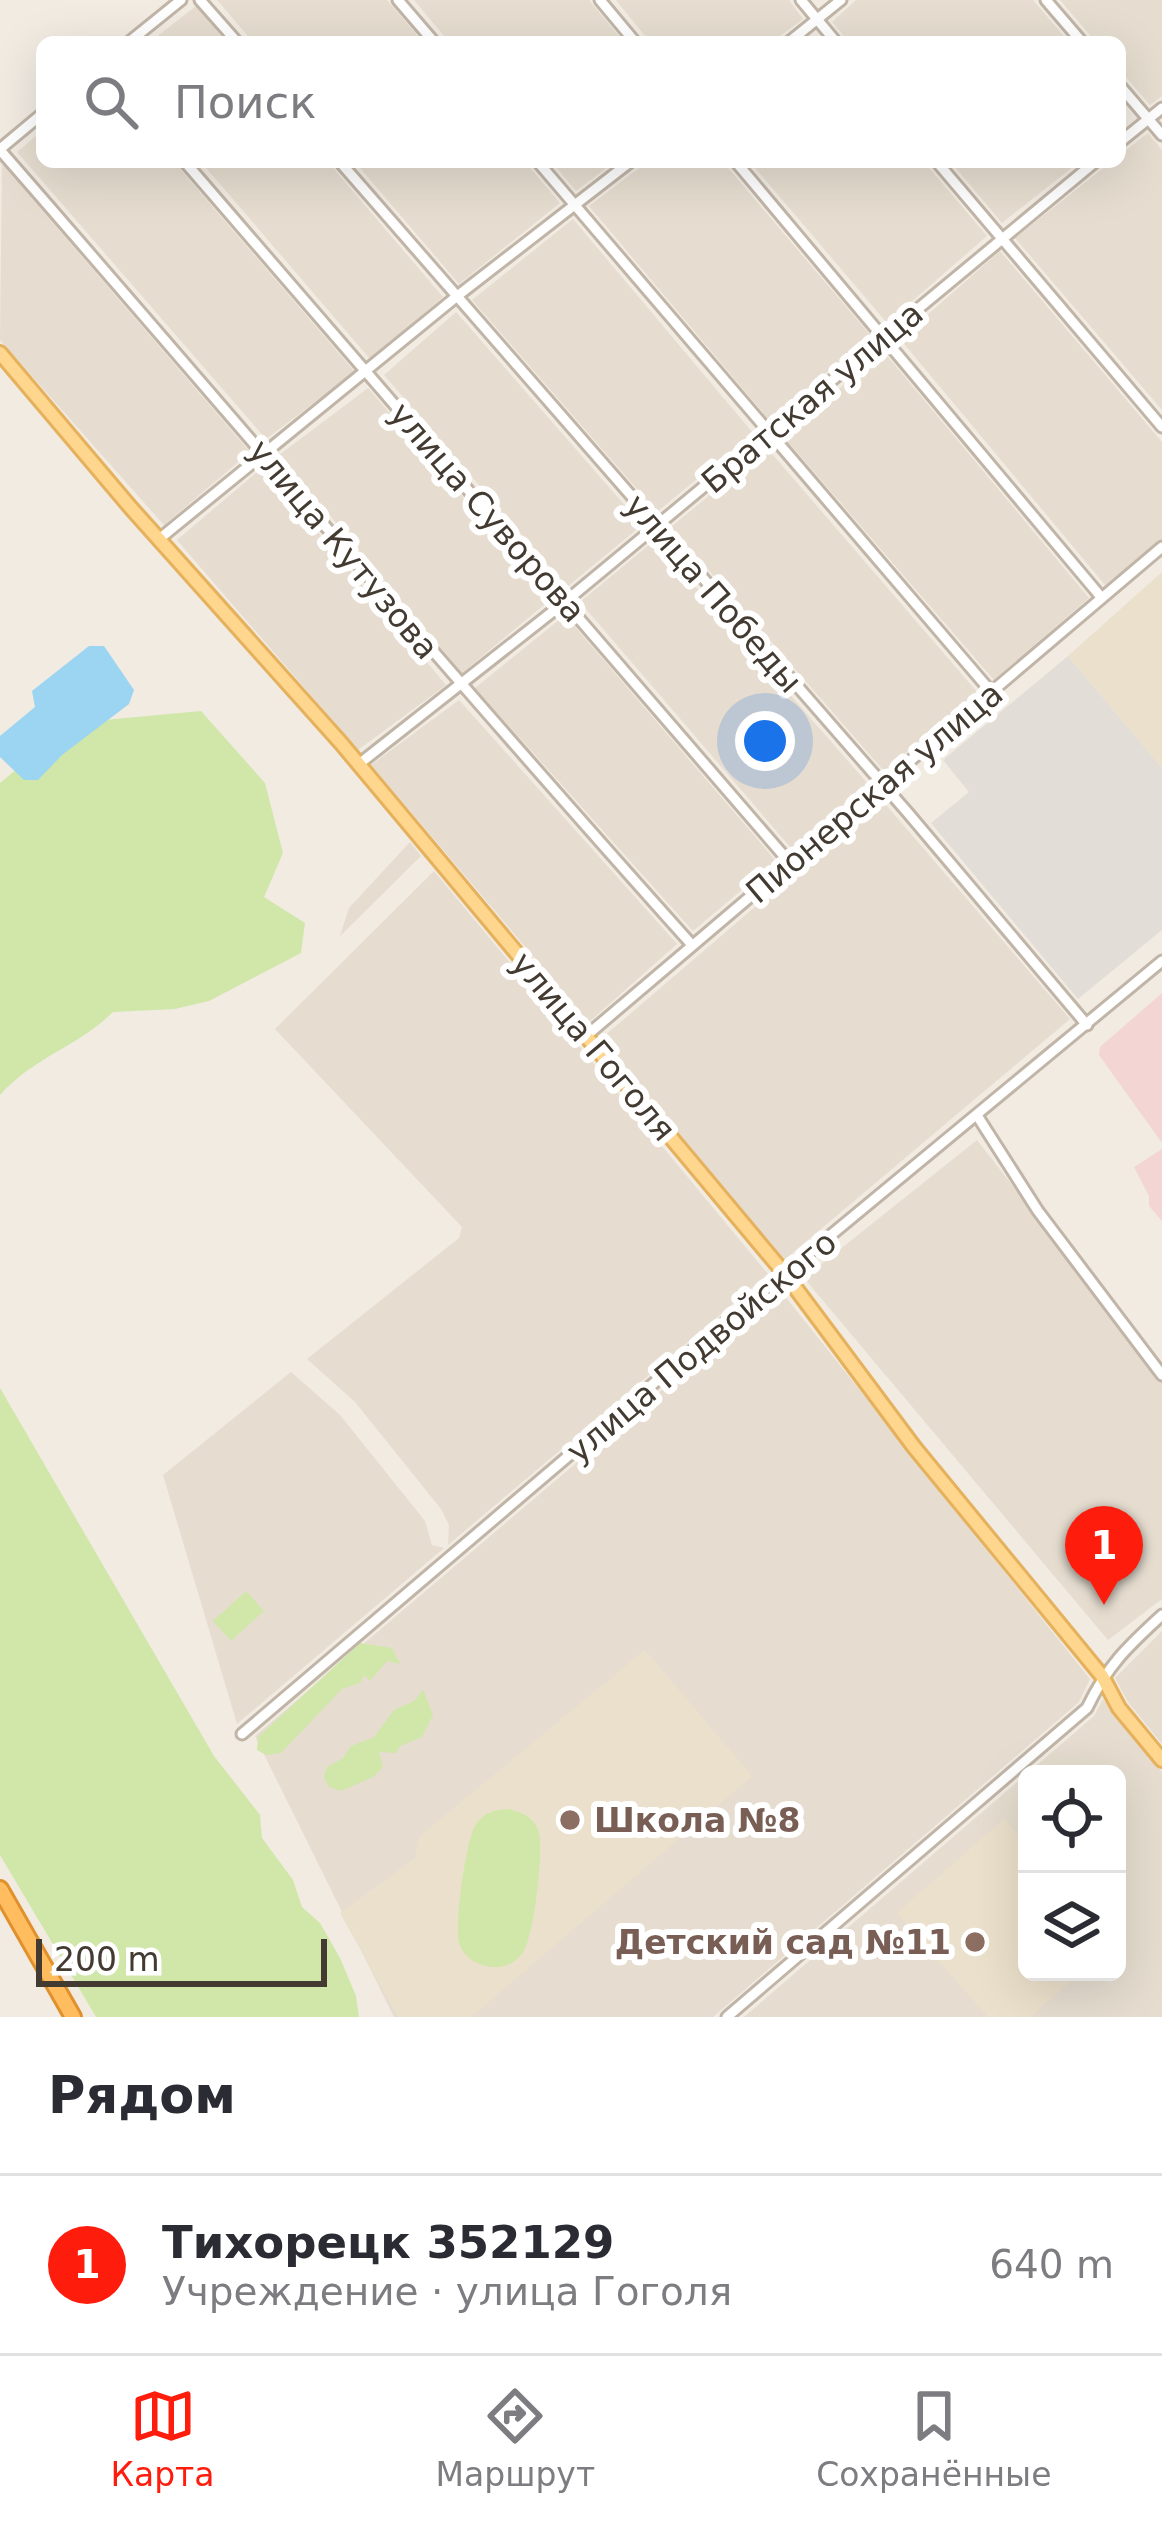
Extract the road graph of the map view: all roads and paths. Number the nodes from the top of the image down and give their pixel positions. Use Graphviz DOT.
graph roads {
  1 [pos="182,0"];
  2 [pos="200,0"];
  3 [pos="398,0"];
  4 [pos="600,0"];
  5 [pos="802,0"];
  6 [pos="841,0"];
  7 [pos="1046,0"];
  8 [pos="818,20"];
  9 [pos="137,36"];
  10 [pos="232,36"];
  11 [pos="429,36"];
  12 [pos="630,36"];
  13 [pos="797,36"];
  14 [pos="831,36"];
  15 [pos="1077,36"];
  16 [pos="1126,93"];
  17 [pos="1162,108"];
  18 [pos="36,119"];
  19 [pos="1148,120"];
  20 [pos="1162,136"];
  21 [pos="1126,137"];
  22 [pos="0,149"];
  23 [pos="190,168"];
  24 [pos="345,168"];
  25 [pos="543,168"];
  26 [pos="622,168"];
  27 [pos="741,168"];
  28 [pos="943,168"];
  29 [pos="1087,168"];
  30 [pos="575,205"];
  31 [pos="1001,237"];
  32 [pos="456,297"];
  33 [pos="885,338"];
  34 [pos="0,352"];
  35 [pos="366,371"];
  36 [pos="1162,427"];
  37 [pos="768,434"];
  38 [pos="264,453"];
  39 [pos="656,526"];
  40 [pos="158,540"];
  41 [pos="1162,548"];
  42 [pos="1101,597"];
  43 [pos="566,601"];
  44 [pos="460,687"];
  45 [pos="993,694"];
  46 [pos="359,764"];
  47 [pos="882,785"];
  48 [pos="790,862"];
  49 [pos="692,945"];
  50 [pos="1162,961"];
  51 [pos="1087,1025"];
  52 [pos="586,1036"];
  53 [pos="978,1117"];
  54 [pos="785,1274"];
  55 [pos="1162,1375"];
  56 [pos="1162,1615"];
  57 [pos="1102,1676"];
  58 [pos="242,1734"];
  59 [pos="1162,1760"];
  60 [pos="0,1889"];
  61 [pos="73,2017"];
  62 [pos="727,2017"];
  1 -- 9 [label="street"];
  2 -- 10 [label="street"];
  3 -- 11 [label="street"];
  4 -- 12 [label="street"];
  5 -- 8 [label="street"];
  6 -- 8 [label="street"];
  7 -- 15 [label="street"];
  8 -- 13 [label="street"];
  8 -- 14 [label="street"];
  16 -- 19 [label="street"];
  17 -- 19 [label="street"];
  18 -- 22 [label="street"];
  19 -- 20 [label="street"];
  19 -- 21 [label="street"];
  22 -- 38 [label="street, улица Кутузова"];
  23 -- 35 [label="street, улица Суворова"];
  24 -- 32 [label="street, улица Победы"];
  25 -- 30 [label="street"];
  26 -- 30 [label="street"];
  27 -- 33 [label="street"];
  28 -- 31 [label="street"];
  29 -- 31 [label="street, Братская улица"];
  30 -- 32 [label="street"];
  30 -- 37 [label="street"];
  31 -- 33 [label="street, Братская улица"];
  31 -- 36 [label="street"];
  32 -- 35 [label="street"];
  32 -- 39 [label="street, улица Победы"];
  33 -- 37 [label="street, Братская улица"];
  33 -- 42 [label="street"];
  34 -- 40 [label="main road, улица Гоголя"];
  35 -- 38 [label="street"];
  35 -- 43 [label="street, улица Суворова"];
  37 -- 39 [label="street, Братская улица"];
  37 -- 45 [label="street"];
  38 -- 40 [label="street"];
  38 -- 44 [label="street, улица Кутузова"];
  39 -- 43 [label="street, Братская улица"];
  39 -- 47 [label="street, улица Победы"];
  40 -- 46 [label="main road, улица Гоголя"];
  41 -- 42 [label="street, Пионерская улица"];
  42 -- 45 [label="street, Пионерская улица"];
  43 -- 44 [label="street, Братская улица"];
  43 -- 48 [label="street, улица Суворова"];
  44 -- 46 [label="street, Братская улица"];
  44 -- 49 [label="street, улица Кутузова"];
  45 -- 47 [label="street, Пионерская улица"];
  46 -- 52 [label="main road, улица Гоголя"];
  47 -- 48 [label="street, Пионерская улица"];
  47 -- 51 [label="street, улица Победы"];
  48 -- 49 [label="street, Пионерская улица"];
  49 -- 52 [label="street, Пионерская улица"];
  50 -- 51 [label="street, улица Подвойского"];
  51 -- 53 [label="street, улица Подвойского"];
  52 -- 54 [label="main road, улица Гоголя"];
  53 -- 54 [label="street, улица Подвойского"];
  53 -- 55 [label="street"];
  54 -- 57 [label="main road, улица Гоголя"];
  54 -- 58 [label="street, улица Подвойского"];
  56 -- 57 [label="street"];
  57 -- 59 [label="main road, улица Гоголя"];
  57 -- 62 [label="street"];
  60 -- 61 [label="highway"];
}
